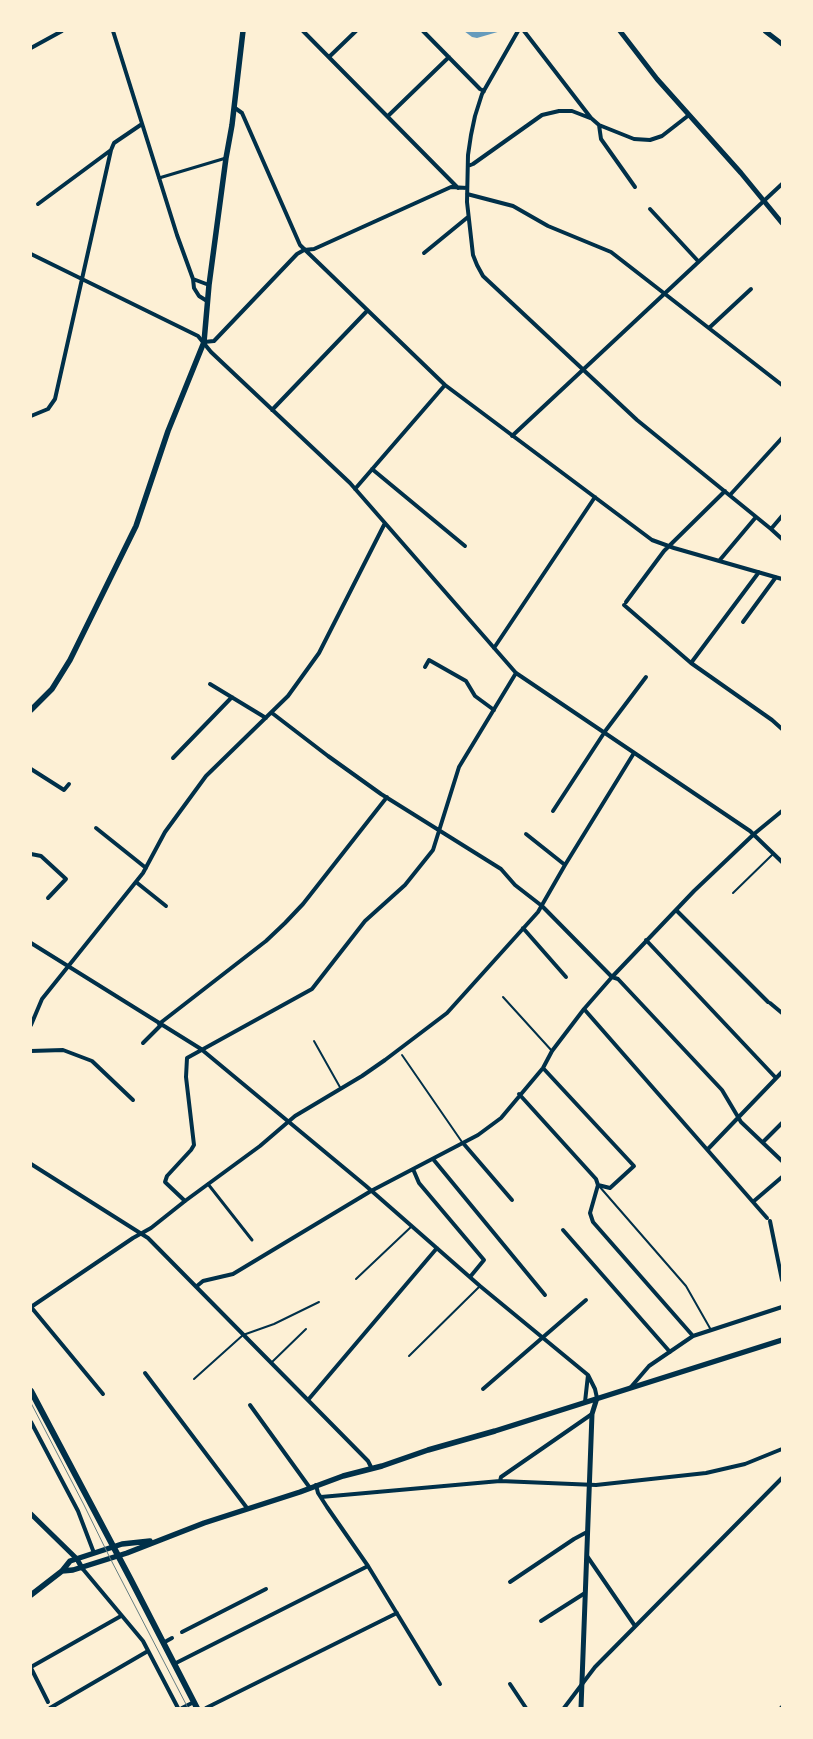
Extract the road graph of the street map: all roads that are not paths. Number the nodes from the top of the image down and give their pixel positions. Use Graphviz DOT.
graph roads {
  1 [pos="62,31"];
  2 [pos="113,31"];
  3 [pos="243,31"];
  4 [pos="303,31"];
  5 [pos="356,31"];
  6 [pos="423,31"];
  7 [pos="518,31"];
  8 [pos="524,31"];
  9 [pos="620,31"];
  10 [pos="765,31"];
  11 [pos="782,44"];
  12 [pos="31,48"];
  13 [pos="329,57"];
  14 [pos="449,57"];
  15 [pos="484,91"];
  16 [pos="235,108"];
  17 [pos="689,115"];
  18 [pos="388,116"];
  19 [pos="591,118"];
  20 [pos="142,124"];
  21 [pos="599,125"];
  22 [pos="111,150"];
  23 [pos="226,158"];
  24 [pos="468,166"];
  25 [pos="159,178"];
  26 [pos="782,184"];
  27 [pos="635,187"];
  28 [pos="458,188"];
  29 [pos="467,188"];
  30 [pos="467,194"];
  31 [pos="764,201"];
  32 [pos="38,204"];
  33 [pos="650,209"];
  34 [pos="468,218"];
  35 [pos="782,223"];
  36 [pos="304,250"];
  37 [pos="424,253"];
  38 [pos="31,254"];
  39 [pos="698,262"];
  40 [pos="82,279"];
  41 [pos="193,279"];
  42 [pos="209,285"];
  43 [pos="751,289"];
  44 [pos="664,293"];
  45 [pos="207,301"];
  46 [pos="367,312"];
  47 [pos="709,328"];
  48 [pos="204,342"];
  49 [pos="583,369"];
  50 [pos="782,384"];
  51 [pos="445,385"];
  52 [pos="272,410"];
  53 [pos="31,416"];
  54 [pos="512,436"];
  55 [pos="782,438"];
  56 [pos="372,469"];
  57 [pos="355,489"];
  58 [pos="725,491"];
  59 [pos="730,495"];
  60 [pos="595,497"];
  61 [pos="782,516"];
  62 [pos="756,517"];
  63 [pos="385,524"];
  64 [pos="771,529"];
  65 [pos="782,539"];
  66 [pos="465,546"];
  67 [pos="669,546"];
  68 [pos="718,560"];
  69 [pos="759,572"];
  70 [pos="776,577"];
  71 [pos="782,579"];
  72 [pos="743,622"];
  73 [pos="494,648"];
  74 [pos="691,663"];
  75 [pos="425,667"];
  76 [pos="516,673"];
  77 [pos="646,677"];
  78 [pos="210,684"];
  79 [pos="232,697"];
  80 [pos="31,710"];
  81 [pos="494,710"];
  82 [pos="272,713"];
  83 [pos="266,718"];
  84 [pos="782,729"];
  85 [pos="604,733"];
  86 [pos="634,753"];
  87 [pos="173,758"];
  88 [pos="31,769"];
  89 [pos="69,784"];
  90 [pos="387,797"];
  91 [pos="553,811"];
  92 [pos="782,811"];
  93 [pos="96,828"];
  94 [pos="439,830"];
  95 [pos="526,834"];
  96 [pos="754,834"];
  97 [pos="31,854"];
  98 [pos="773,854"];
  99 [pos="782,862"];
  100 [pos="564,865"];
  101 [pos="146,868"];
  102 [pos="136,882"];
  103 [pos="733,893"];
  104 [pos="48,898"];
  105 [pos="166,906"];
  106 [pos="542,906"];
  107 [pos="676,910"];
  108 [pos="523,928"];
  109 [pos="646,940"];
  110 [pos="31,943"];
  111 [pos="69,967"];
  112 [pos="566,977"];
  113 [pos="612,977"];
  114 [pos="503,996"];
  115 [pos="584,1009"];
  116 [pos="782,1013"];
  117 [pos="160,1024"];
  118 [pos="31,1025"];
  119 [pos="314,1041"];
  120 [pos="142,1043"];
  121 [pos="201,1049"];
  122 [pos="31,1051"];
  123 [pos="552,1051"];
  124 [pos="402,1055"];
  125 [pos="543,1068"];
  126 [pos="782,1072"];
  127 [pos="776,1078"];
  128 [pos="341,1089"];
  129 [pos="519,1094"];
  130 [pos="133,1100"];
  131 [pos="737,1116"];
  132 [pos="288,1122"];
  133 [pos="782,1123"];
  134 [pos="763,1142"];
  135 [pos="463,1143"];
  136 [pos="708,1149"];
  137 [pos="433,1159"];
  138 [pos="782,1161"];
  139 [pos="31,1164"];
  140 [pos="412,1169"];
  141 [pos="782,1177"];
  142 [pos="208,1184"];
  143 [pos="598,1185"];
  144 [pos="371,1191"];
  145 [pos="512,1200"];
  146 [pos="184,1201"];
  147 [pos="754,1201"];
  148 [pos="412,1226"];
  149 [pos="563,1230"];
  150 [pos="142,1234"];
  151 [pos="252,1240"];
  152 [pos="437,1248"];
  153 [pos="470,1277"];
  154 [pos="356,1279"];
  155 [pos="782,1280"];
  156 [pos="197,1286"];
  157 [pos="480,1286"];
  158 [pos="545,1295"];
  159 [pos="586,1300"];
  160 [pos="319,1302"];
  161 [pos="31,1307"];
  162 [pos="782,1307"];
  163 [pos="306,1329"];
  164 [pos="711,1330"];
  165 [pos="243,1335"];
  166 [pos="693,1336"];
  167 [pos="542,1338"];
  168 [pos="782,1340"];
  169 [pos="670,1352"];
  170 [pos="409,1356"];
  171 [pos="272,1363"];
  172 [pos="145,1373"];
  173 [pos="588,1375"];
  174 [pos="194,1379"];
  175 [pos="631,1387"];
  176 [pos="482,1389"];
  177 [pos="31,1392"];
  178 [pos="103,1394"];
  179 [pos="597,1398"];
  180 [pos="308,1400"];
  181 [pos="585,1402"];
  182 [pos="250,1405"];
  183 [pos="592,1414"];
  184 [pos="31,1422"];
  185 [pos="782,1449"];
  186 [pos="372,1469"];
  187 [pos="782,1478"];
  188 [pos="500,1481"];
  189 [pos="776,1484"];
  190 [pos="590,1485"];
  191 [pos="313,1486"];
  192 [pos="782,1488"];
  193 [pos="322,1498"];
  194 [pos="247,1508"];
  195 [pos="31,1514"];
  196 [pos="587,1532"];
  197 [pos="157,1540"];
  198 [pos="113,1547"];
  199 [pos="94,1553"];
  200 [pos="586,1555"];
  201 [pos="118,1556"];
  202 [pos="77,1559"];
  203 [pos="368,1566"];
  204 [pos="82,1568"];
  205 [pos="62,1571"];
  206 [pos="510,1582"];
  207 [pos="266,1588"];
  208 [pos="585,1593"];
  209 [pos="31,1595"];
  210 [pos="397,1613"];
  211 [pos="121,1616"];
  212 [pos="541,1621"];
  213 [pos="636,1626"];
  214 [pos="182,1632"];
  215 [pos="172,1638"];
  216 [pos="163,1642"];
  217 [pos="148,1651"];
  218 [pos="174,1664"];
  219 [pos="31,1667"];
  220 [pos="440,1684"];
  221 [pos="510,1684"];
  222 [pos="582,1684"];
  223 [pos="48,1702"];
  224 [pos="195,1705"];
  225 [pos="50,1708"];
  226 [pos="178,1708"];
  227 [pos="182,1708"];
  228 [pos="206,1708"];
  229 [pos="526,1708"];
  230 [pos="564,1708"];
  231 [pos="581,1708"];
  1 -- 12 [label="street"];
  2 -- 20 [label="street"];
  3 -- 16 [label="main road"];
  4 -- 13 [label="street"];
  5 -- 13 [label="street"];
  6 -- 14 [label="street"];
  7 -- 15 [label="street"];
  8 -- 19 [label="street"];
  9 -- 17 [label="street"];
  10 -- 11 [label="street"];
  13 -- 18 [label="street"];
  14 -- 15 [label="street"];
  14 -- 18 [label="street"];
  15 -- 24 [label="street"];
  16 -- 23 [label="main road"];
  16 -- 36 [label="street"];
  17 -- 21 [label="street"];
  17 -- 31 [label="street"];
  18 -- 28 [label="street"];
  19 -- 21 [label="street"];
  19 -- 24 [label="street"];
  20 -- 22 [label="street"];
  20 -- 25 [label="street"];
  21 -- 27 [label="street"];
  22 -- 32 [label="street"];
  22 -- 40 [label="street"];
  23 -- 25 [label="street"];
  23 -- 42 [label="main road"];
  24 -- 29 [label="street"];
  25 -- 41 [label="street"];
  26 -- 31 [label="street"];
  28 -- 29 [label="street"];
  28 -- 36 [label="street"];
  29 -- 30 [label="street"];
  30 -- 34 [label="street"];
  30 -- 44 [label="street"];
  31 -- 35 [label="street"];
  31 -- 39 [label="street"];
  33 -- 39 [label="street"];
  34 -- 37 [label="street"];
  34 -- 49 [label="street"];
  36 -- 46 [label="street"];
  36 -- 48 [label="street"];
  38 -- 40 [label="street"];
  39 -- 44 [label="street"];
  40 -- 48 [label="street"];
  40 -- 53 [label="street"];
  41 -- 42 [label="street"];
  41 -- 45 [label="street"];
  42 -- 45 [label="main road"];
  43 -- 47 [label="street"];
  44 -- 47 [label="street"];
  44 -- 49 [label="street"];
  45 -- 48 [label="main road"];
  46 -- 51 [label="street"];
  46 -- 52 [label="street"];
  47 -- 50 [label="street"];
  48 -- 52 [label="street"];
  48 -- 80 [label="main road"];
  49 -- 54 [label="street"];
  49 -- 58 [label="street"];
  51 -- 54 [label="street"];
  51 -- 56 [label="street"];
  52 -- 57 [label="street"];
  54 -- 60 [label="street"];
  55 -- 59 [label="street"];
  56 -- 57 [label="street"];
  56 -- 66 [label="street"];
  57 -- 63 [label="street"];
  58 -- 59 [label="street"];
  58 -- 67 [label="street"];
  59 -- 62 [label="street"];
  60 -- 67 [label="street"];
  60 -- 73 [label="street"];
  61 -- 64 [label="street"];
  62 -- 64 [label="street"];
  62 -- 68 [label="street"];
  63 -- 73 [label="street"];
  63 -- 82 [label="street"];
  64 -- 65 [label="street"];
  67 -- 68 [label="street"];
  67 -- 74 [label="street"];
  68 -- 69 [label="street"];
  69 -- 70 [label="street"];
  69 -- 74 [label="street"];
  70 -- 71 [label="street"];
  70 -- 72 [label="street"];
  73 -- 76 [label="street"];
  74 -- 84 [label="street"];
  75 -- 81 [label="street"];
  76 -- 81 [label="street"];
  76 -- 85 [label="street"];
  77 -- 85 [label="street"];
  78 -- 79 [label="street"];
  79 -- 83 [label="street"];
  79 -- 87 [label="street"];
  81 -- 94 [label="street"];
  82 -- 83 [label="street"];
  82 -- 90 [label="street"];
  83 -- 101 [label="street"];
  85 -- 86 [label="street"];
  85 -- 91 [label="street"];
  86 -- 96 [label="street"];
  86 -- 100 [label="street"];
  88 -- 89 [label="street"];
  90 -- 94 [label="street"];
  90 -- 117 [label="street"];
  92 -- 96 [label="street"];
  93 -- 101 [label="street"];
  94 -- 106 [label="street"];
  94 -- 121 [label="street"];
  95 -- 100 [label="street"];
  96 -- 98 [label="street"];
  96 -- 107 [label="street"];
  97 -- 104 [label="street"];
  98 -- 99 [label="street"];
  98 -- 103 [label="lane"];
  100 -- 106 [label="street"];
  101 -- 102 [label="street"];
  102 -- 105 [label="street"];
  102 -- 111 [label="street"];
  106 -- 108 [label="street"];
  106 -- 113 [label="street"];
  107 -- 109 [label="street"];
  107 -- 116 [label="street"];
  108 -- 112 [label="street"];
  108 -- 128 [label="street"];
  109 -- 113 [label="street"];
  109 -- 127 [label="street"];
  110 -- 111 [label="street"];
  111 -- 117 [label="street"];
  111 -- 118 [label="street"];
  113 -- 115 [label="street"];
  113 -- 131 [label="street"];
  114 -- 123 [label="lane"];
  115 -- 123 [label="street"];
  115 -- 136 [label="street"];
  117 -- 120 [label="street"];
  117 -- 121 [label="street"];
  119 -- 128 [label="lane"];
  121 -- 132 [label="street"];
  121 -- 146 [label="street"];
  122 -- 130 [label="street"];
  123 -- 125 [label="street"];
  124 -- 135 [label="lane"];
  125 -- 129 [label="street"];
  125 -- 143 [label="street"];
  126 -- 127 [label="street"];
  127 -- 131 [label="street"];
  128 -- 132 [label="street"];
  129 -- 135 [label="street"];
  129 -- 143 [label="street"];
  131 -- 134 [label="street"];
  131 -- 136 [label="street"];
  132 -- 142 [label="street"];
  132 -- 144 [label="street"];
  133 -- 134 [label="street"];
  134 -- 138 [label="street"];
  135 -- 137 [label="street"];
  135 -- 145 [label="street"];
  136 -- 147 [label="street"];
  137 -- 140 [label="street"];
  137 -- 158 [label="street"];
  139 -- 150 [label="street"];
  140 -- 144 [label="street"];
  140 -- 153 [label="street"];
  141 -- 147 [label="street"];
  142 -- 146 [label="street"];
  142 -- 151 [label="street"];
  143 -- 164 [label="lane"];
  143 -- 166 [label="street"];
  144 -- 148 [label="street"];
  144 -- 156 [label="street"];
  146 -- 150 [label="street"];
  147 -- 155 [label="street"];
  148 -- 152 [label="street"];
  148 -- 154 [label="lane"];
  149 -- 169 [label="street"];
  150 -- 156 [label="street"];
  150 -- 161 [label="street"];
  152 -- 153 [label="street"];
  152 -- 180 [label="street"];
  153 -- 157 [label="street"];
  156 -- 165 [label="street"];
  157 -- 167 [label="street"];
  157 -- 170 [label="lane"];
  159 -- 167 [label="street"];
  160 -- 165 [label="lane"];
  161 -- 178 [label="street"];
  162 -- 164 [label="street"];
  163 -- 171 [label="lane"];
  164 -- 166 [label="street"];
  165 -- 171 [label="street"];
  165 -- 174 [label="lane"];
  166 -- 169 [label="street"];
  167 -- 173 [label="street"];
  167 -- 176 [label="street"];
  168 -- 175 [label="main road"];
  169 -- 175 [label="street"];
  171 -- 180 [label="street"];
  172 -- 194 [label="street"];
  173 -- 179 [label="street"];
  173 -- 181 [label="street"];
  175 -- 179 [label="main road"];
  177 -- 198 [label="main road"];
  179 -- 181 [label="main road"];
  179 -- 183 [label="street"];
  180 -- 186 [label="street"];
  181 -- 186 [label="main road"];
  182 -- 191 [label="street"];
  183 -- 188 [label="street"];
  183 -- 190 [label="street"];
  184 -- 199 [label="street"];
  185 -- 190 [label="street"];
  186 -- 191 [label="main road"];
  187 -- 189 [label="street"];
  188 -- 190 [label="street"];
  188 -- 193 [label="street"];
  189 -- 192 [label="street"];
  189 -- 213 [label="street"];
  190 -- 196 [label="street"];
  191 -- 193 [label="street"];
  191 -- 194 [label="main road"];
  193 -- 203 [label="street"];
  194 -- 197 [label="main road"];
  195 -- 202 [label="street"];
  196 -- 200 [label="street"];
  196 -- 206 [label="street"];
  197 -- 198 [label="main road"];
  197 -- 201 [label="main road"];
  198 -- 199 [label="main road"];
  198 -- 201 [label="main road"];
  199 -- 202 [label="main road"];
  200 -- 208 [label="street"];
  200 -- 213 [label="street"];
  201 -- 204 [label="main road"];
  201 -- 216 [label="main road"];
  202 -- 204 [label="street"];
  202 -- 205 [label="main road"];
  203 -- 210 [label="street"];
  203 -- 218 [label="street"];
  204 -- 205 [label="main road"];
  204 -- 211 [label="street"];
  205 -- 209 [label="main road"];
  207 -- 214 [label="street"];
  208 -- 212 [label="street"];
  208 -- 222 [label="street"];
  210 -- 220 [label="street"];
  210 -- 228 [label="street"];
  211 -- 217 [label="street"];
  211 -- 219 [label="street"];
  213 -- 222 [label="street"];
  215 -- 216 [label="street"];
  216 -- 218 [label="main road"];
  217 -- 225 [label="street"];
  217 -- 226 [label="street"];
  218 -- 224 [label="main road"];
  219 -- 223 [label="street"];
  221 -- 229 [label="street"];
  222 -- 230 [label="street"];
  222 -- 231 [label="street"];
  224 -- 227 [label="street"];
}
